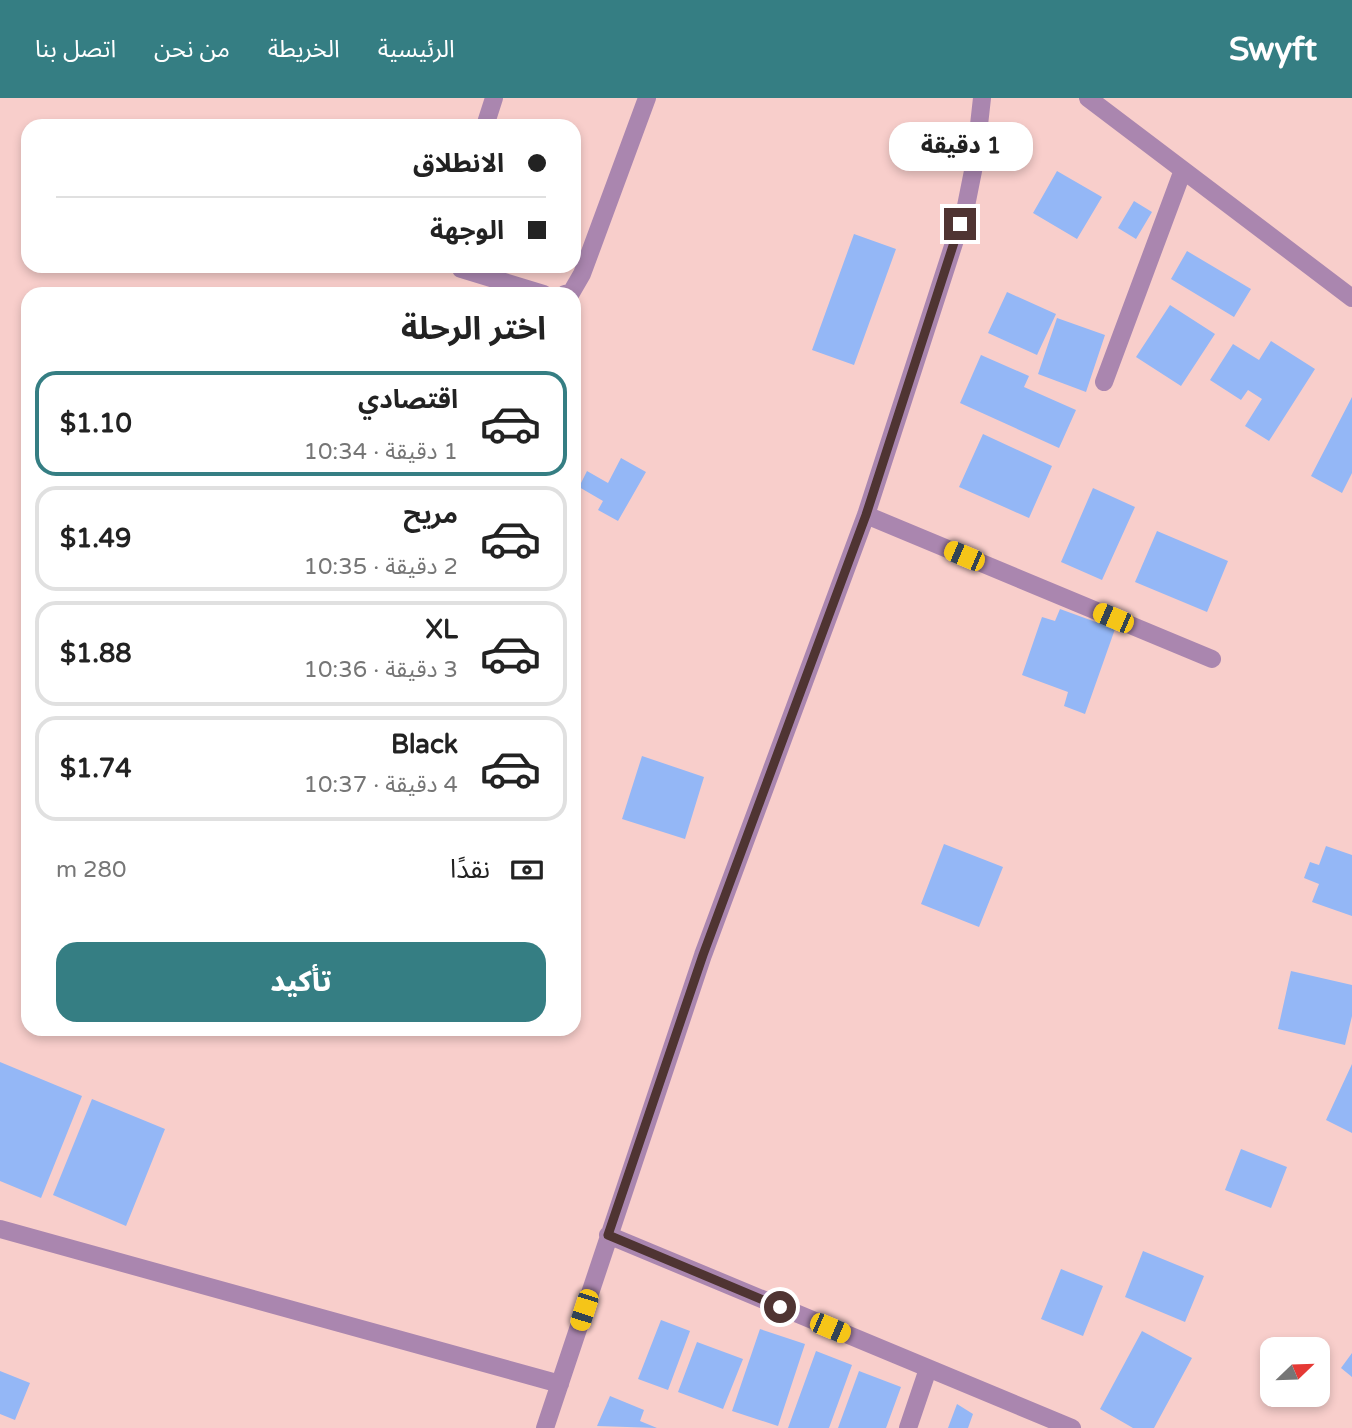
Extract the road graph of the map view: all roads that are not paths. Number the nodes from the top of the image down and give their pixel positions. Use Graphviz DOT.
graph roads {
  1 [pos="494,98"];
  2 [pos="647,98"];
  3 [pos="982,98"];
  4 [pos="1088,98"];
  5 [pos="487,119"];
  6 [pos="1183,170"];
  7 [pos="474,273"];
  8 [pos="521,287"];
  9 [pos="574,287"];
  10 [pos="1352,298"];
  11 [pos="1104,382"];
  12 [pos="866,515"];
  13 [pos="1212,659"];
  14 [pos="0,1229"];
  15 [pos="608,1235"];
  16 [pos="928,1369"];
  17 [pos="560,1384"];
  18 [pos="545,1428"];
  19 [pos="908,1428"];
  20 [pos="1072,1428"];
  1 -- 5 [label="street"];
  2 -- 9 [label="street"];
  3 -- 12 [label="street"];
  4 -- 6 [label="street"];
  6 -- 10 [label="street"];
  6 -- 11 [label="street"];
  7 -- 8 [label="street"];
  12 -- 13 [label="street"];
  12 -- 15 [label="street"];
  14 -- 17 [label="street"];
  15 -- 16 [label="street"];
  15 -- 17 [label="street"];
  16 -- 19 [label="street"];
  16 -- 20 [label="street"];
  17 -- 18 [label="street"];
}
